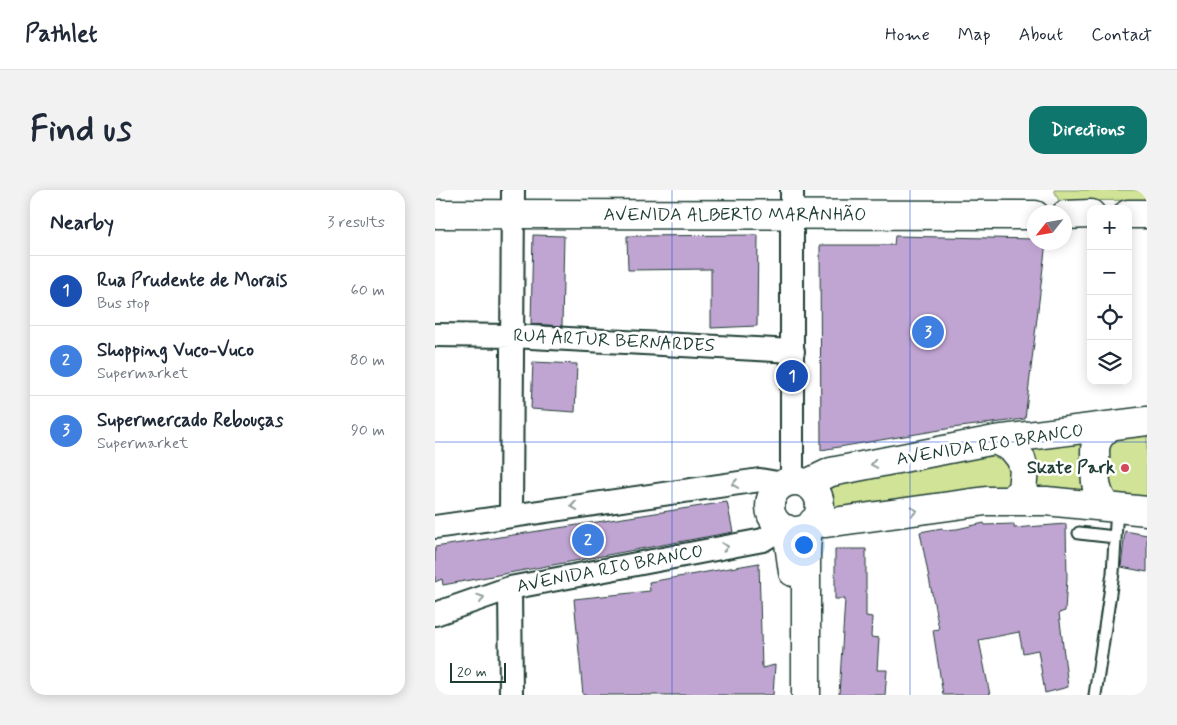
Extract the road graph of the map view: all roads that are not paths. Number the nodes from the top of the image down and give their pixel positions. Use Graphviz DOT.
graph roads {
  1 [pos="513,202"];
  2 [pos="797,203"];
  3 [pos="435,214"];
  4 [pos="1072,214"];
  5 [pos="1087,214"];
  6 [pos="1132,214"];
  7 [pos="1147,214"];
  8 [pos="1027,215"];
  9 [pos="435,335"];
  10 [pos="512,336"];
  11 [pos="793,351"];
  12 [pos="1147,421"];
  13 [pos="1109,427"];
  14 [pos="995,440"];
  15 [pos="794,483"];
  16 [pos="1012,501"];
  17 [pos="1112,507"];
  18 [pos="1147,511"];
  19 [pos="511,515"];
  20 [pos="798,526"];
  21 [pos="435,527"];
  22 [pos="1079,533"];
  23 [pos="1115,537"];
  24 [pos="510,588"];
  25 [pos="435,614"];
  26 [pos="511,695"];
  27 [pos="792,695"];
  28 [pos="805,695"];
  29 [pos="1095,695"];
  1 -- 2 [label="main road, AVENIDA ALBERTO MARANHÃO"];
  1 -- 3 [label="main road, AVENIDA ALBERTO MARANHÃO"];
  1 -- 10 [label="street"];
  2 -- 8 [label="main road, AVENIDA ALBERTO MARANHÃO"];
  2 -- 11 [label="street"];
  2 -- 15 [label="street"];
  4 -- 5 [label="main road"];
  6 -- 7 [label="main road"];
  9 -- 10 [label="street, RUA ARTUR BERNARDES"];
  10 -- 11 [label="street, RUA ARTUR BERNARDES"];
  10 -- 19 [label="street"];
  11 -- 15 [label="street"];
  12 -- 13 [label="main road, AVENIDA RIO BRANCO"];
  13 -- 14 [label="main road, AVENIDA RIO BRANCO"];
  13 -- 17 [label="main road"];
  14 -- 15 [label="main road, AVENIDA RIO BRANCO, one-way"];
  14 -- 16 [label="main road"];
  15 -- 19 [label="street, one-way"];
  15 -- 20 [label="main road"];
  15 -- 20 [label="main road"];
  16 -- 17 [label="main road"];
  20 -- 16 [label="main road, one-way"];
  17 -- 18 [label="main road"];
  17 -- 23 [label="lane"];
  19 -- 21 [label="street"];
  24 -- 20 [label="street, AVENIDA RIO BRANCO, one-way"];
  20 -- 27 [label="main road"];
  20 -- 28 [label="main road"];
  22 -- 23 [label="lane"];
  23 -- 29 [label="lane"];
  25 -- 24 [label="street, AVENIDA RIO BRANCO, one-way"];
  24 -- 26 [label="street"];
}
